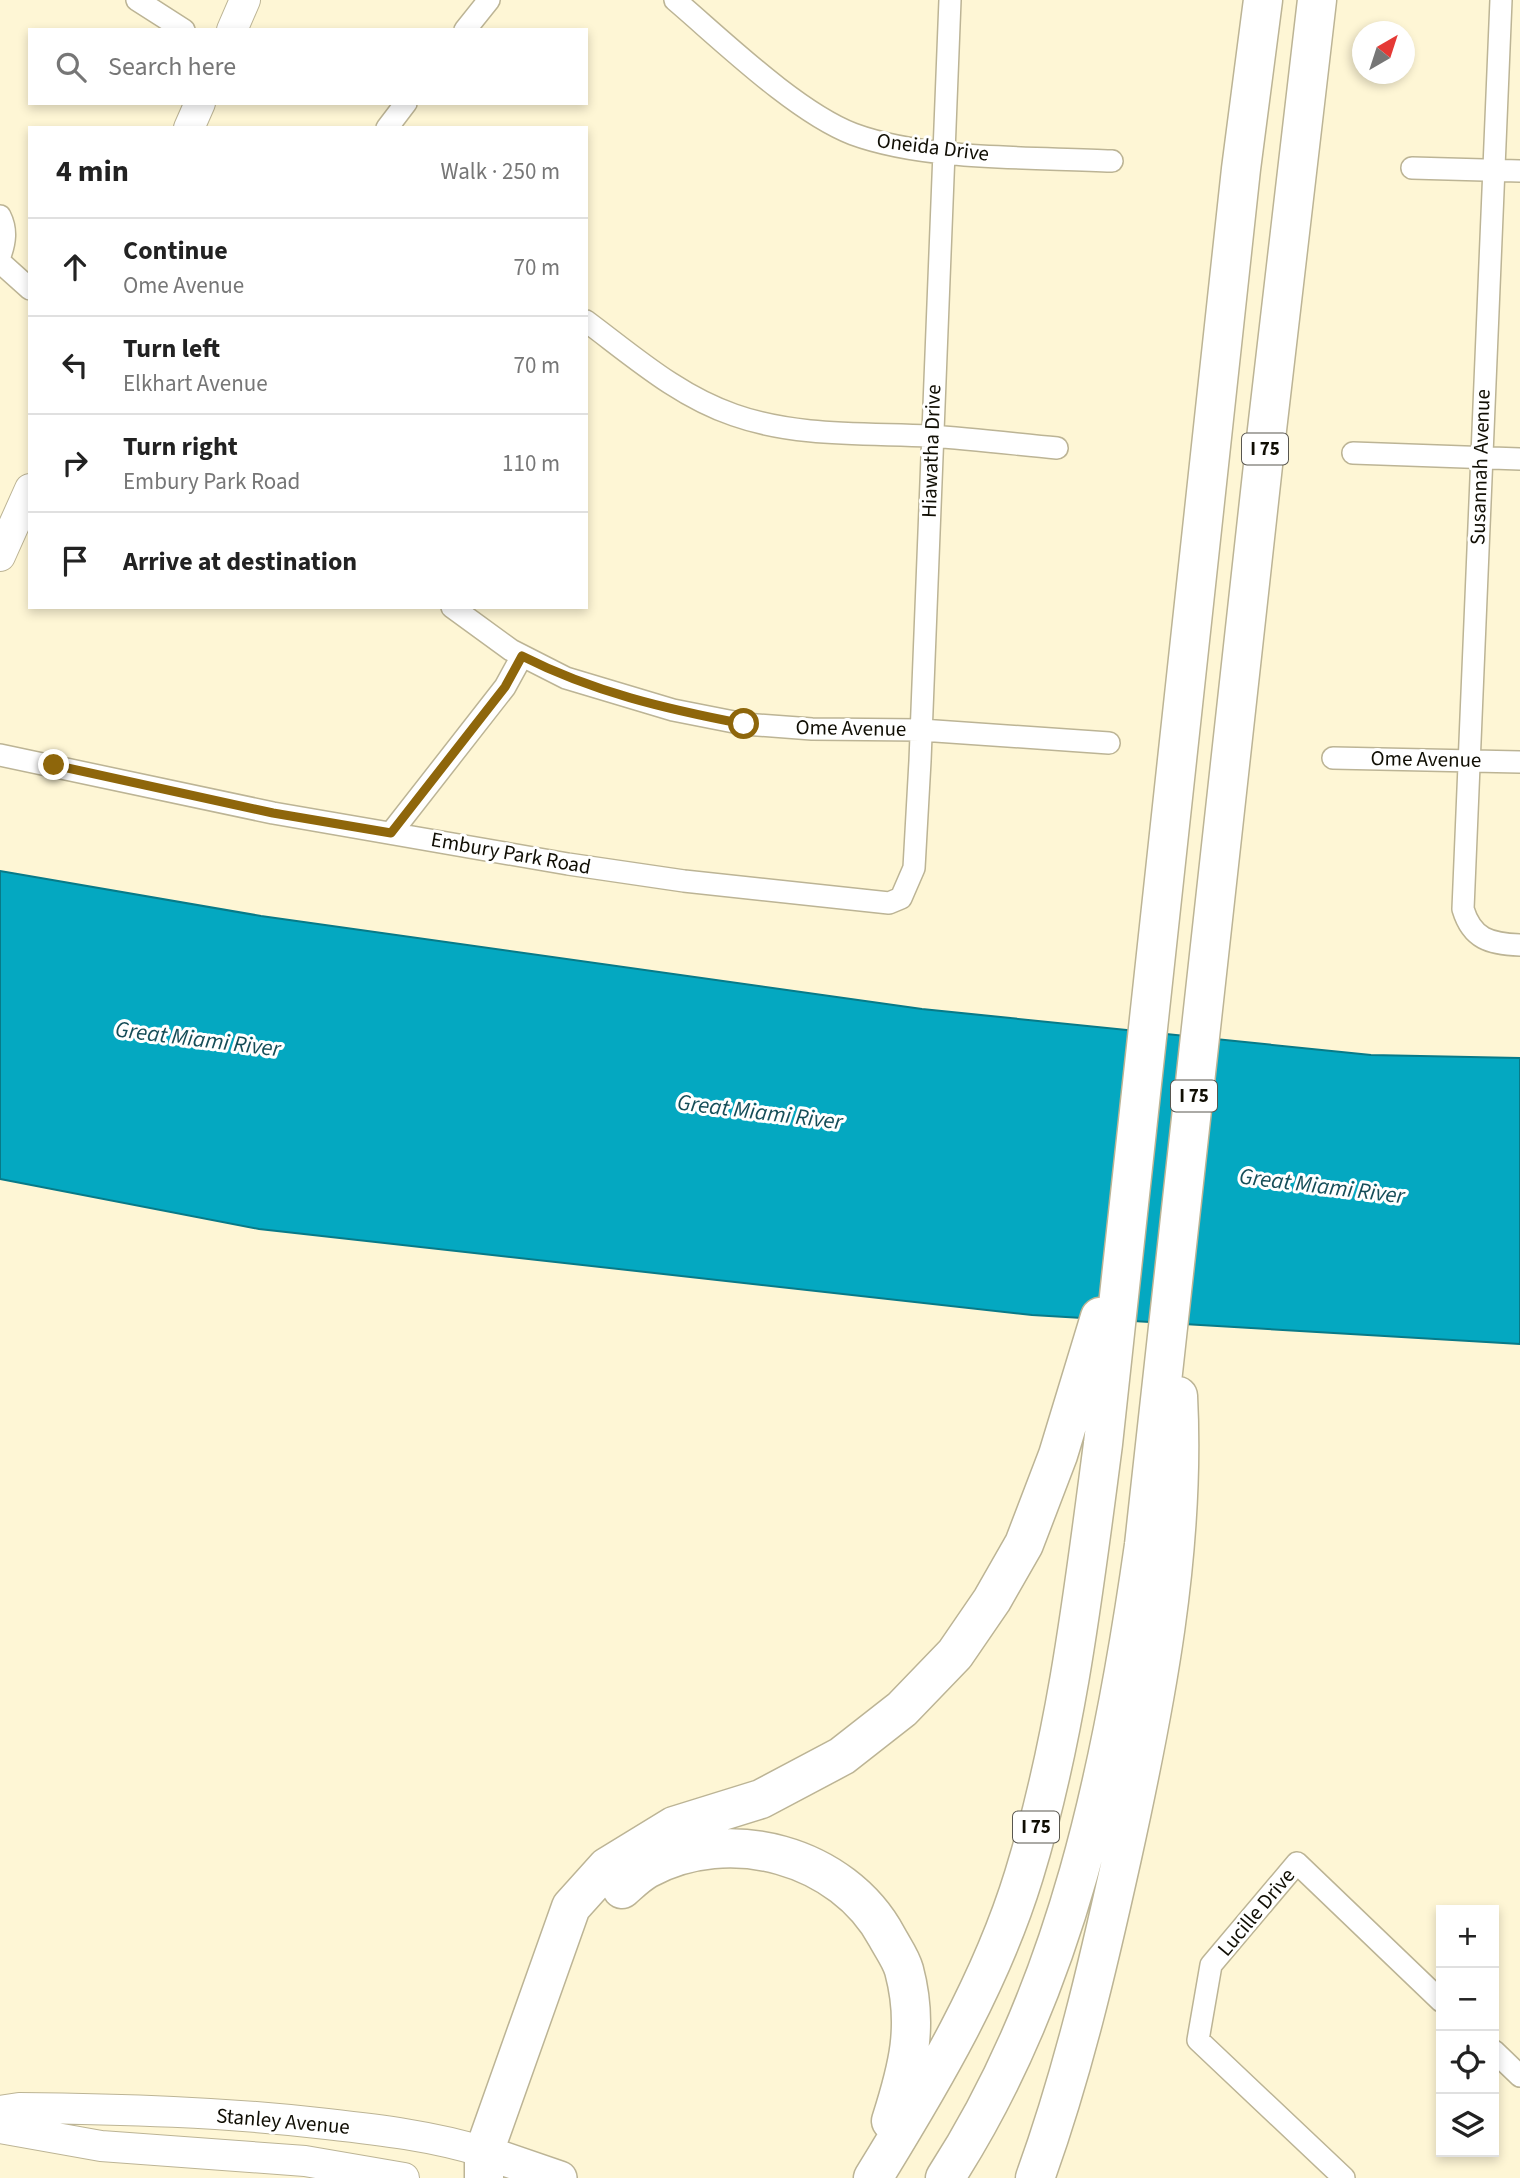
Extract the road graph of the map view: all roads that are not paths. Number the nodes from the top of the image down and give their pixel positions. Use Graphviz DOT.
graph roads {
  1 [pos="137,0"];
  2 [pos="245,0"];
  3 [pos="489,0"];
  4 [pos="675,0"];
  5 [pos="950,0"];
  6 [pos="1263,0"];
  7 [pos="1317,0"];
  8 [pos="1501,0"];
  9 [pos="181,28"];
  10 [pos="233,28"];
  11 [pos="468,28"];
  12 [pos="199,105"];
  13 [pos="404,105"];
  14 [pos="190,126"];
  15 [pos="389,126"];
  16 [pos="943,152"];
  17 [pos="1112,161"];
  18 [pos="1412,168"];
  19 [pos="1492,170"];
  20 [pos="1520,172"];
  21 [pos="0,216"];
  22 [pos="0,256"];
  23 [pos="0,262"];
  24 [pos="28,287"];
  25 [pos="588,323"];
  26 [pos="931,436"];
  27 [pos="1057,448"];
  28 [pos="1353,453"];
  29 [pos="1480,457"];
  30 [pos="1520,459"];
  31 [pos="28,493"];
  32 [pos="0,556"];
  33 [pos="455,609"];
  34 [pos="522,656"];
  35 [pos="921,730"];
  36 [pos="1109,743"];
  37 [pos="0,755"];
  38 [pos="1333,758"];
  39 [pos="1470,760"];
  40 [pos="1520,762"];
  41 [pos="391,833"];
  42 [pos="901,898"];
  43 [pos="1520,945"];
  44 [pos="1126,1238"];
  45 [pos="1167,1451"];
  46 [pos="1436,1996"];
  47 [pos="1499,2056"];
  48 [pos="1520,2076"];
  49 [pos="0,2111"];
  50 [pos="0,2128"];
  51 [pos="492,2167"];
  52 [pos="404,2178"];
  53 [pos="560,2178"];
  54 [pos="873,2178"];
  55 [pos="945,2178"];
  56 [pos="1035,2178"];
  57 [pos="1344,2178"];
  1 -- 9 [label="street"];
  2 -- 10 [label="main road"];
  3 -- 11 [label="street"];
  4 -- 16 [label="street, Oneida Drive"];
  5 -- 16 [label="street, Hiawatha Drive"];
  6 -- 44 [label="highway, I 75"];
  7 -- 45 [label="highway, I 75"];
  8 -- 19 [label="street, Susannah Avenue"];
  12 -- 14 [label="main road"];
  13 -- 15 [label="street"];
  16 -- 17 [label="street, Oneida Drive"];
  16 -- 26 [label="street, Hiawatha Drive"];
  18 -- 19 [label="street"];
  19 -- 20 [label="street"];
  19 -- 29 [label="street, Susannah Avenue"];
  21 -- 22 [label="street"];
  23 -- 24 [label="street"];
  25 -- 26 [label="street"];
  26 -- 27 [label="street"];
  26 -- 35 [label="street, Hiawatha Drive"];
  28 -- 29 [label="street"];
  29 -- 30 [label="street"];
  29 -- 39 [label="street, Susannah Avenue"];
  31 -- 32 [label="main road"];
  33 -- 34 [label="street, Ome Avenue"];
  34 -- 35 [label="street, Ome Avenue"];
  34 -- 41 [label="street"];
  35 -- 36 [label="street, Ome Avenue"];
  35 -- 42 [label="street, Hiawatha Drive"];
  37 -- 41 [label="street, Embury Park Road"];
  38 -- 39 [label="street, Ome Avenue"];
  39 -- 40 [label="street, Ome Avenue"];
  39 -- 43 [label="street, Susannah Avenue"];
  41 -- 42 [label="street, Embury Park Road"];
  44 -- 51 [label="highway"];
  44 -- 54 [label="highway, I 75"];
  45 -- 55 [label="highway, I 75"];
  45 -- 56 [label="highway"];
  46 -- 57 [label="street, Lucille Drive"];
  47 -- 48 [label="street"];
  49 -- 51 [label="main road, Stanley Avenue"];
  50 -- 52 [label="main road, Stanley Avenue"];
  51 -- 53 [label="main road, Stanley Avenue"];
  51 -- 54 [label="highway"];
}
